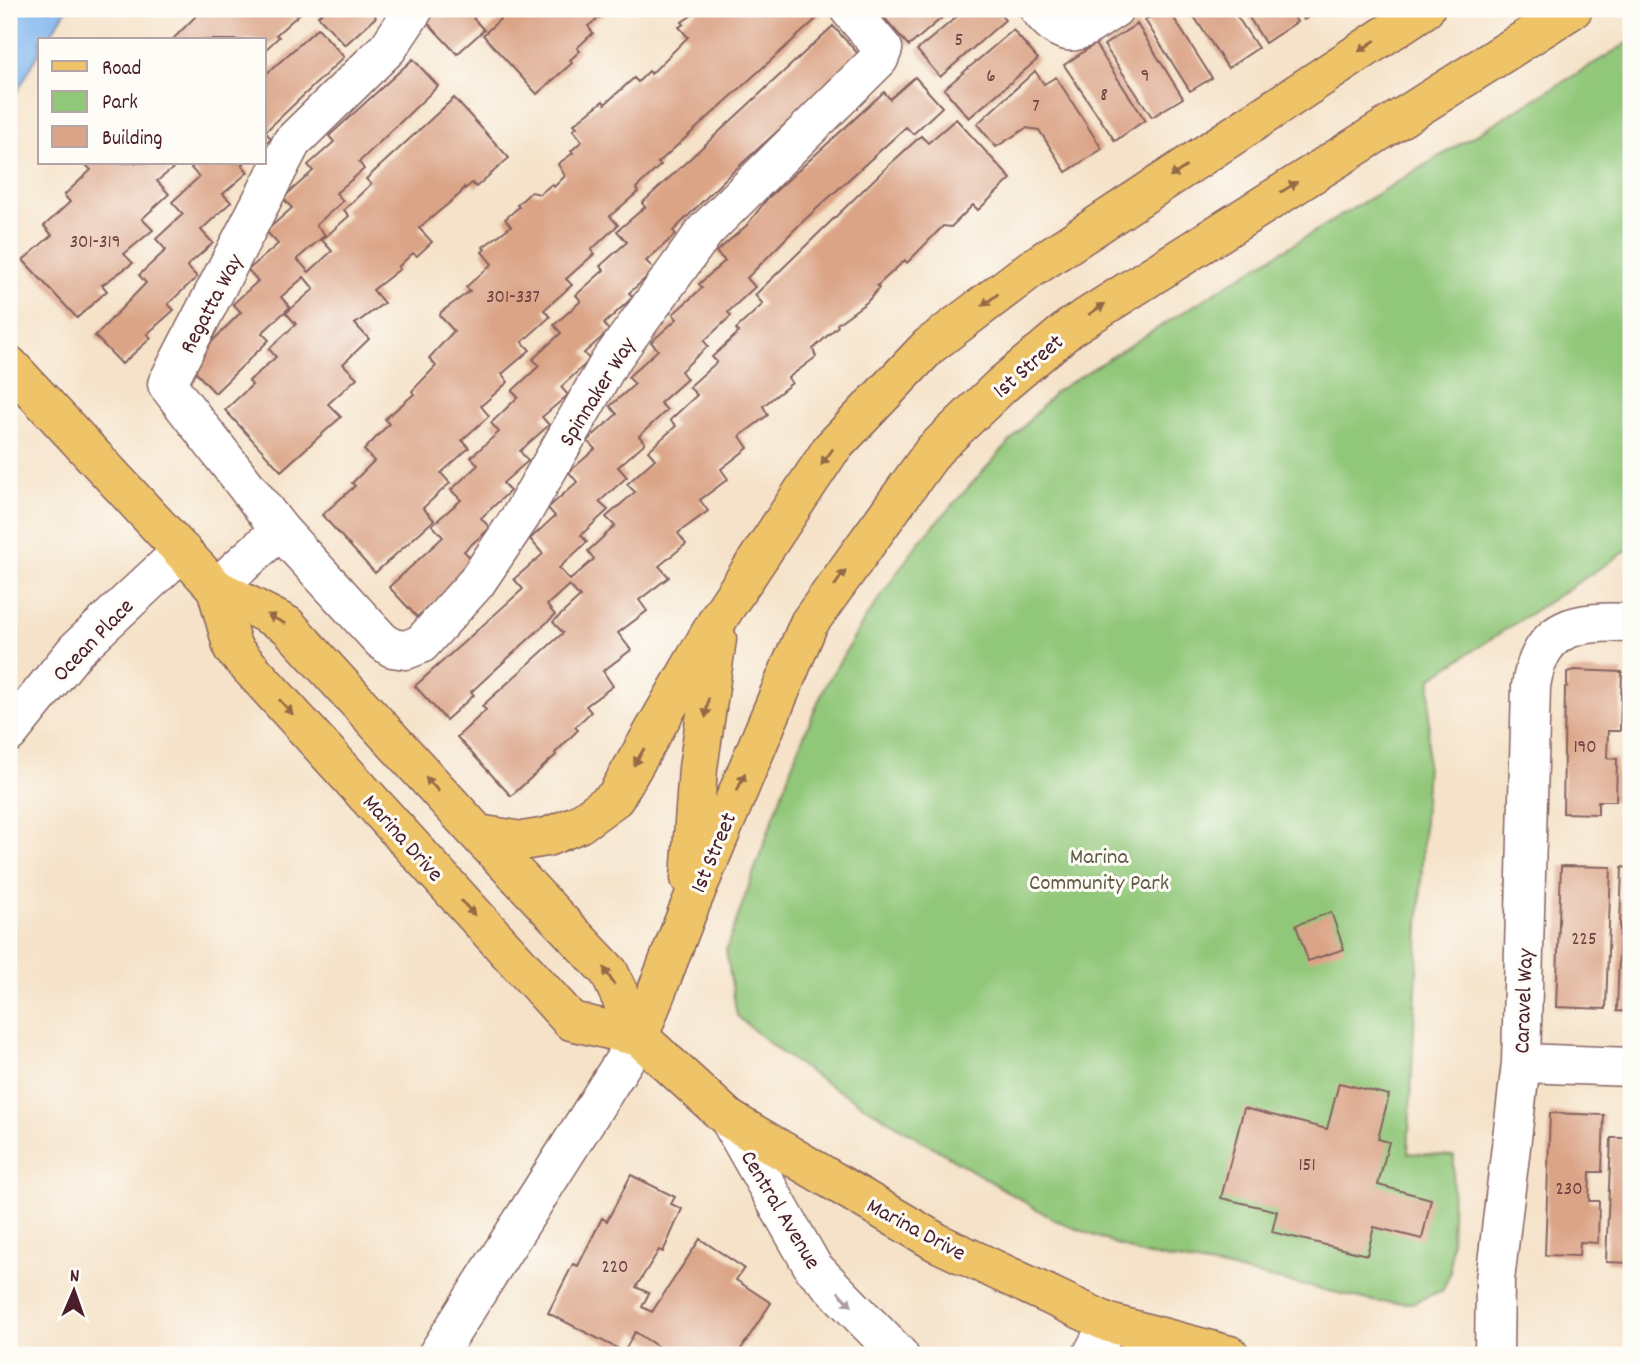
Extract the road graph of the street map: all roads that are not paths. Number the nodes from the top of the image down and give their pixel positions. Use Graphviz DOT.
graph roads {
  1 [pos="414,9"];
  2 [pos="849,9"];
  3 [pos="1039,9"];
  4 [pos="1114,9"];
  5 [pos="1424,9"];
  6 [pos="1573,9"];
  7 [pos="9,365"];
  8 [pos="280,530"];
  9 [pos="182,551"];
  10 [pos="216,588"];
  11 [pos="720,616"];
  12 [pos="1631,623"];
  13 [pos="9,733"];
  14 [pos="478,834"];
  15 [pos="687,913"];
  16 [pos="639,1037"];
  17 [pos="1521,1063"];
  18 [pos="1631,1067"];
  19 [pos="729,1119"];
  20 [pos="1101,1339"];
  21 [pos="437,1355"];
  22 [pos="899,1355"];
  23 [pos="1230,1355"];
  24 [pos="1493,1355"];
  1 -- 8 [label="street, Regatta Way"];
  2 -- 8 [label="street, Spinnaker Way"];
  3 -- 4 [label="street"];
  5 -- 11 [label="main road, 1st Street, one-way"];
  15 -- 6 [label="main road, 1st Street, one-way"];
  7 -- 9 [label="main road, Marina Drive"];
  8 -- 10 [label="street"];
  9 -- 10 [label="main road, Marina Drive"];
  9 -- 13 [label="street, Ocean Place"];
  14 -- 10 [label="main road, Marina Drive, one-way"];
  10 -- 16 [label="main road, Marina Drive, one-way"];
  11 -- 14 [label="main road, one-way"];
  11 -- 15 [label="main road, 1st Street, one-way"];
  12 -- 17 [label="street, Caravel Way"];
  16 -- 14 [label="main road, Marina Drive, one-way"];
  15 -- 16 [label="main road, 1st Street"];
  16 -- 19 [label="main road, Marina Drive"];
  16 -- 21 [label="street, 1st Street"];
  17 -- 18 [label="street"];
  17 -- 24 [label="street, Caravel Way"];
  19 -- 20 [label="main road, Marina Drive"];
  19 -- 22 [label="street, Central Avenue, one-way"];
  20 -- 23 [label="main road, Marina Drive"];
}
